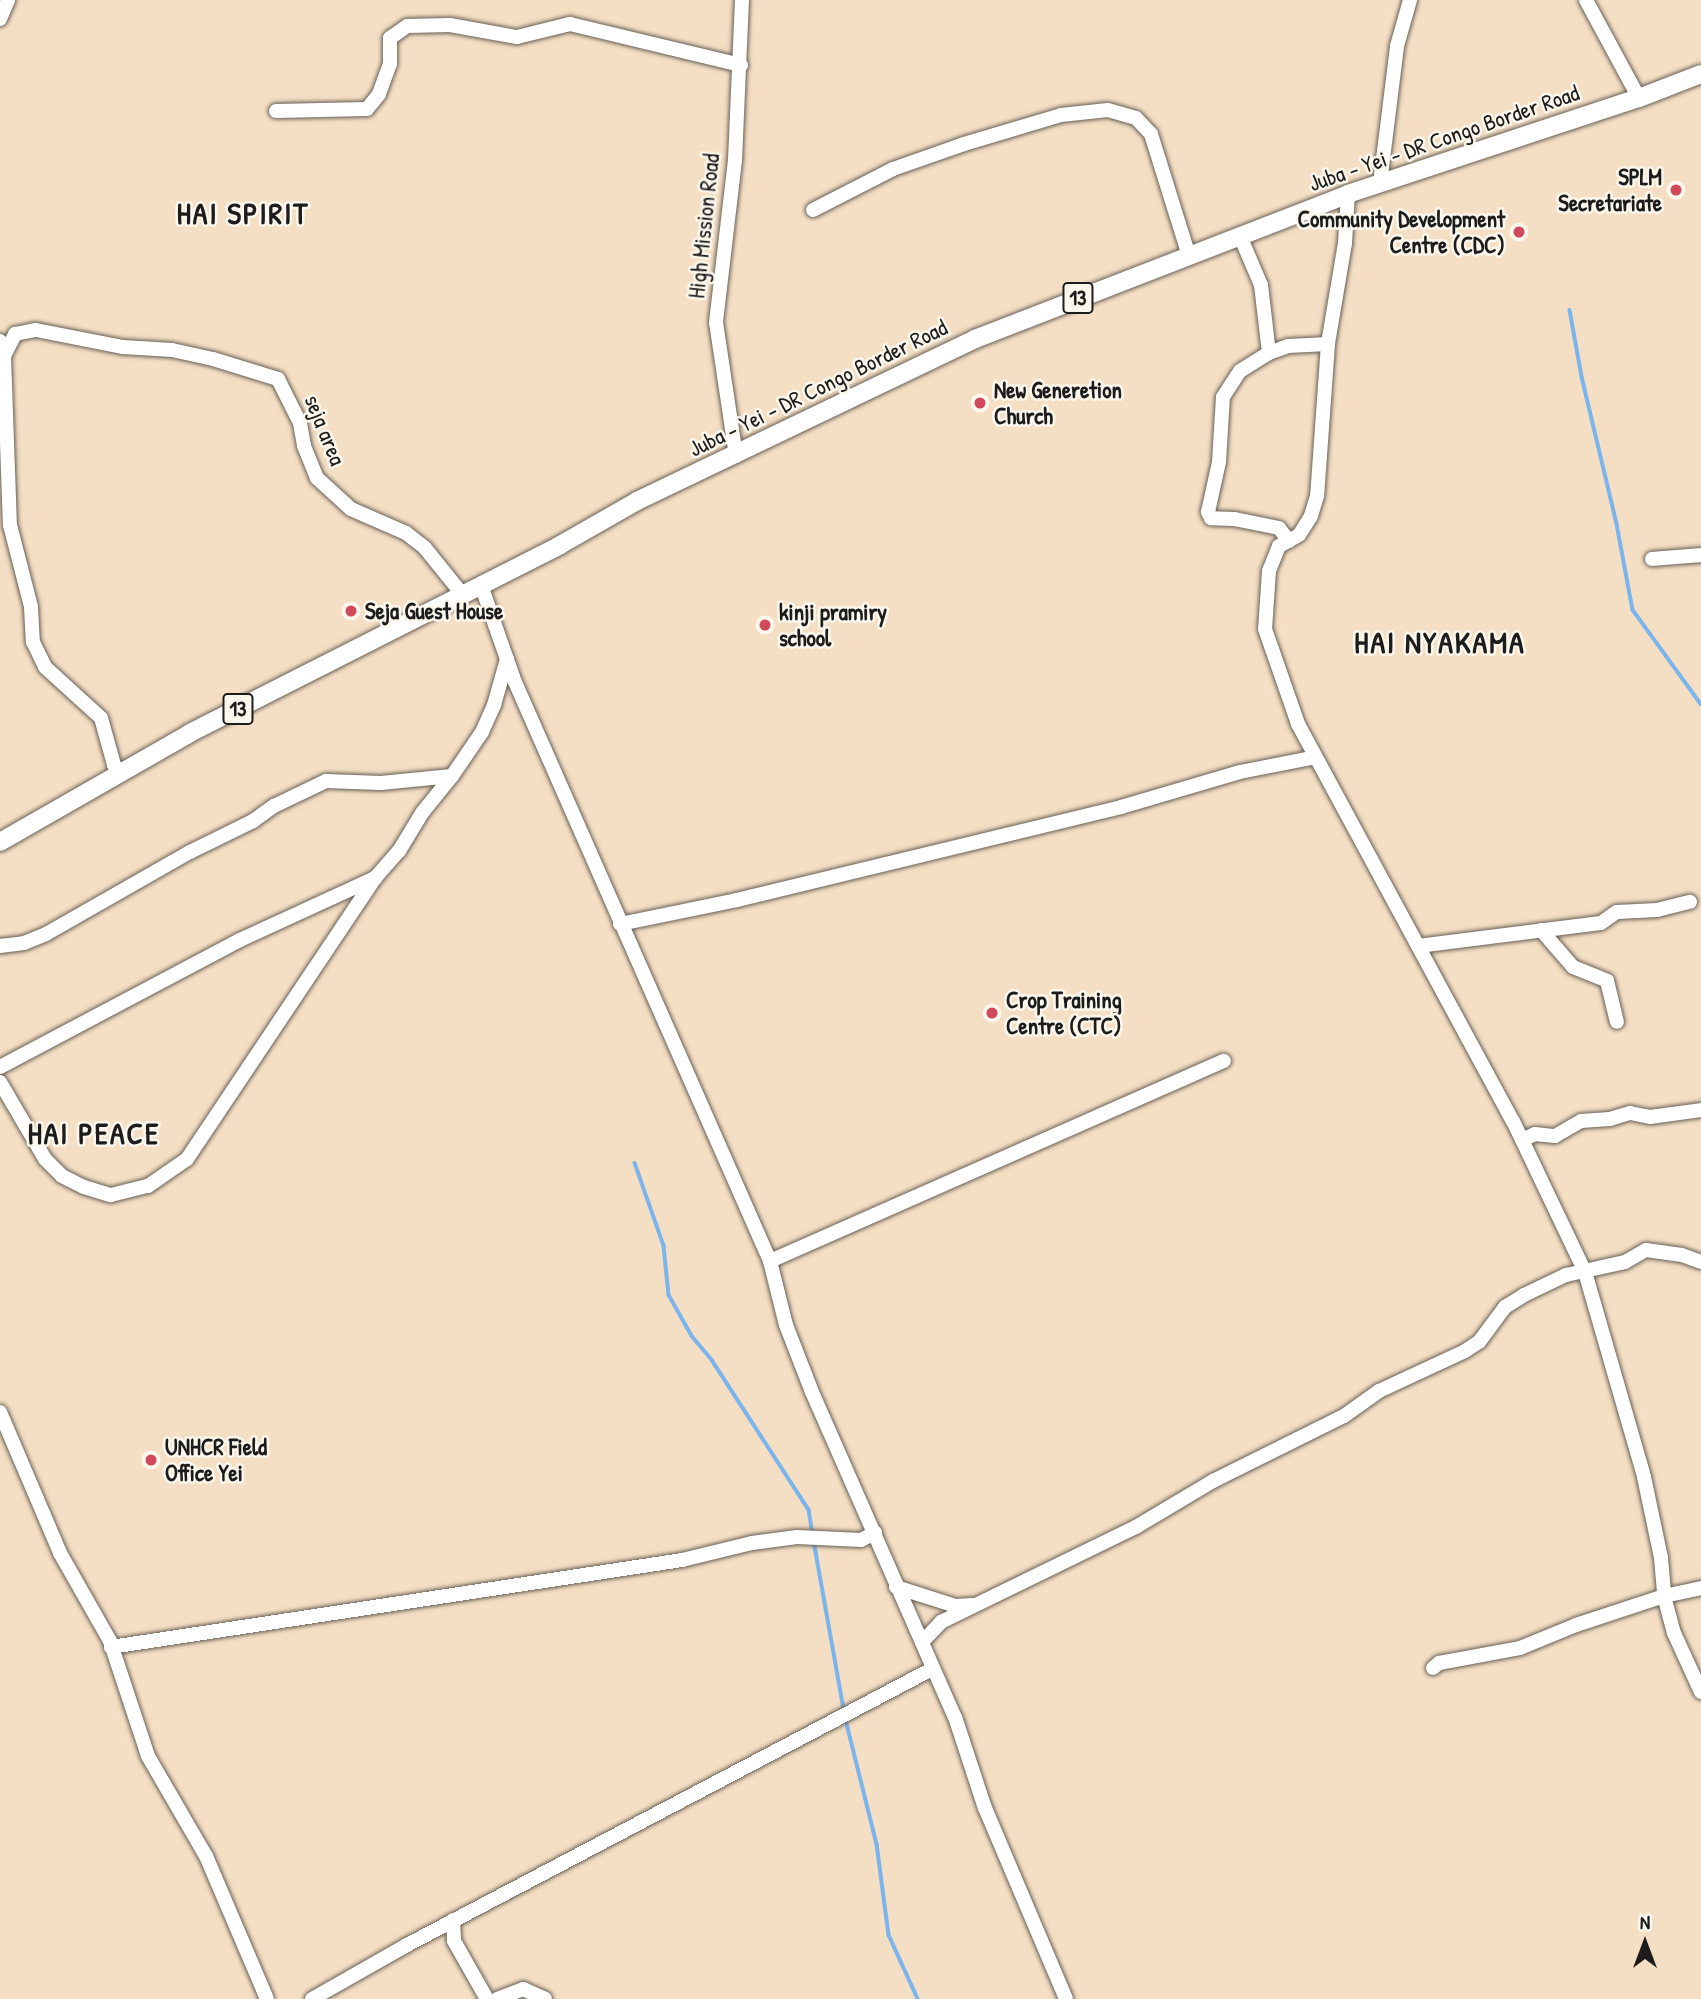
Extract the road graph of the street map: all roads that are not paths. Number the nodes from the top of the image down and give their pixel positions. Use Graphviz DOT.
graph roads {
  1 [pos="8,0"];
  2 [pos="742,0"];
  3 [pos="1410,0"];
  4 [pos="1586,0"];
  5 [pos="0,19"];
  6 [pos="740,65"];
  7 [pos="1701,74"];
  8 [pos="1639,98"];
  9 [pos="276,111"];
  10 [pos="1380,183"];
  11 [pos="1348,194"];
  12 [pos="814,210"];
  13 [pos="1240,236"];
  14 [pos="1189,256"];
  15 [pos="0,341"];
  16 [pos="1328,344"];
  17 [pos="1269,353"];
  18 [pos="4,356"];
  19 [pos="736,456"];
  20 [pos="1289,541"];
  21 [pos="1701,555"];
  22 [pos="1652,559"];
  23 [pos="481,585"];
  24 [pos="463,594"];
  25 [pos="507,659"];
  26 [pos="1317,757"];
  27 [pos="121,773"];
  28 [pos="452,776"];
  29 [pos="0,842"];
  30 [pos="376,877"];
  31 [pos="1690,902"];
  32 [pos="621,924"];
  33 [pos="1541,930"];
  34 [pos="0,946"];
  35 [pos="1418,946"];
  36 [pos="1616,1022"];
  37 [pos="1224,1061"];
  38 [pos="0,1067"];
  39 [pos="0,1082"];
  40 [pos="1701,1110"];
  41 [pos="1522,1140"];
  42 [pos="770,1261"];
  43 [pos="1701,1262"];
  44 [pos="1585,1272"];
  45 [pos="0,1412"];
  46 [pos="875,1533"];
  47 [pos="896,1587"];
  48 [pos="1701,1588"];
  49 [pos="1664,1596"];
  50 [pos="978,1604"];
  51 [pos="922,1642"];
  52 [pos="111,1647"];
  53 [pos="1433,1668"];
  54 [pos="932,1669"];
  55 [pos="1701,1692"];
  56 [pos="453,1920"];
  57 [pos="267,1999"];
  58 [pos="312,1999"];
  59 [pos="487,1999"];
  60 [pos="497,1999"];
  61 [pos="545,1999"];
  62 [pos="1066,1999"];
  1 -- 5 [label="street"];
  2 -- 6 [label="street, High Mission Road"];
  3 -- 10 [label="street"];
  4 -- 8 [label="street"];
  6 -- 9 [label="street"];
  6 -- 19 [label="street, High Mission Road"];
  7 -- 8 [label="main road, Juba - Yei - DR Congo Border Road / 13"];
  8 -- 10 [label="main road, Juba - Yei - DR Congo Border Road / 13"];
  10 -- 11 [label="main road, Juba - Yei - DR Congo Border Road / 13"];
  11 -- 13 [label="main road, Juba - Yei - DR Congo Border Road / 13"];
  11 -- 16 [label="street"];
  12 -- 14 [label="street"];
  13 -- 14 [label="main road, Juba - Yei - DR Congo Border Road / 13"];
  13 -- 17 [label="street"];
  14 -- 19 [label="main road, Juba - Yei - DR Congo Border Road / 13"];
  15 -- 18 [label="street"];
  16 -- 17 [label="street"];
  16 -- 20 [label="street"];
  17 -- 20 [label="street"];
  18 -- 24 [label="street, seja area"];
  18 -- 27 [label="street"];
  19 -- 23 [label="main road, Juba - Yei - DR Congo Border Road / 13"];
  20 -- 26 [label="street"];
  21 -- 22 [label="street"];
  23 -- 24 [label="main road, Juba - Yei - DR Congo Border Road / 13"];
  23 -- 25 [label="street"];
  24 -- 27 [label="main road, Juba - Yei - DR Congo Border Road / 13"];
  25 -- 28 [label="street"];
  25 -- 32 [label="street"];
  26 -- 32 [label="street"];
  26 -- 35 [label="street"];
  27 -- 29 [label="main road, Juba - Yei - DR Congo Border Road / 13"];
  28 -- 30 [label="street"];
  28 -- 34 [label="street"];
  30 -- 38 [label="street"];
  30 -- 39 [label="street"];
  31 -- 33 [label="street"];
  32 -- 42 [label="street"];
  33 -- 35 [label="street"];
  33 -- 36 [label="street"];
  35 -- 41 [label="street"];
  37 -- 42 [label="street"];
  40 -- 41 [label="street"];
  41 -- 44 [label="street"];
  42 -- 46 [label="street"];
  43 -- 44 [label="street"];
  44 -- 49 [label="street"];
  44 -- 50 [label="street"];
  45 -- 52 [label="street"];
  46 -- 47 [label="street"];
  46 -- 52 [label="street"];
  47 -- 50 [label="street"];
  47 -- 51 [label="street"];
  48 -- 49 [label="street"];
  49 -- 53 [label="street"];
  49 -- 55 [label="street"];
  50 -- 51 [label="street"];
  51 -- 54 [label="street"];
  52 -- 57 [label="street"];
  54 -- 56 [label="street"];
  54 -- 62 [label="street"];
  56 -- 58 [label="street"];
  56 -- 59 [label="street"];
  60 -- 61 [label="street"];
}
